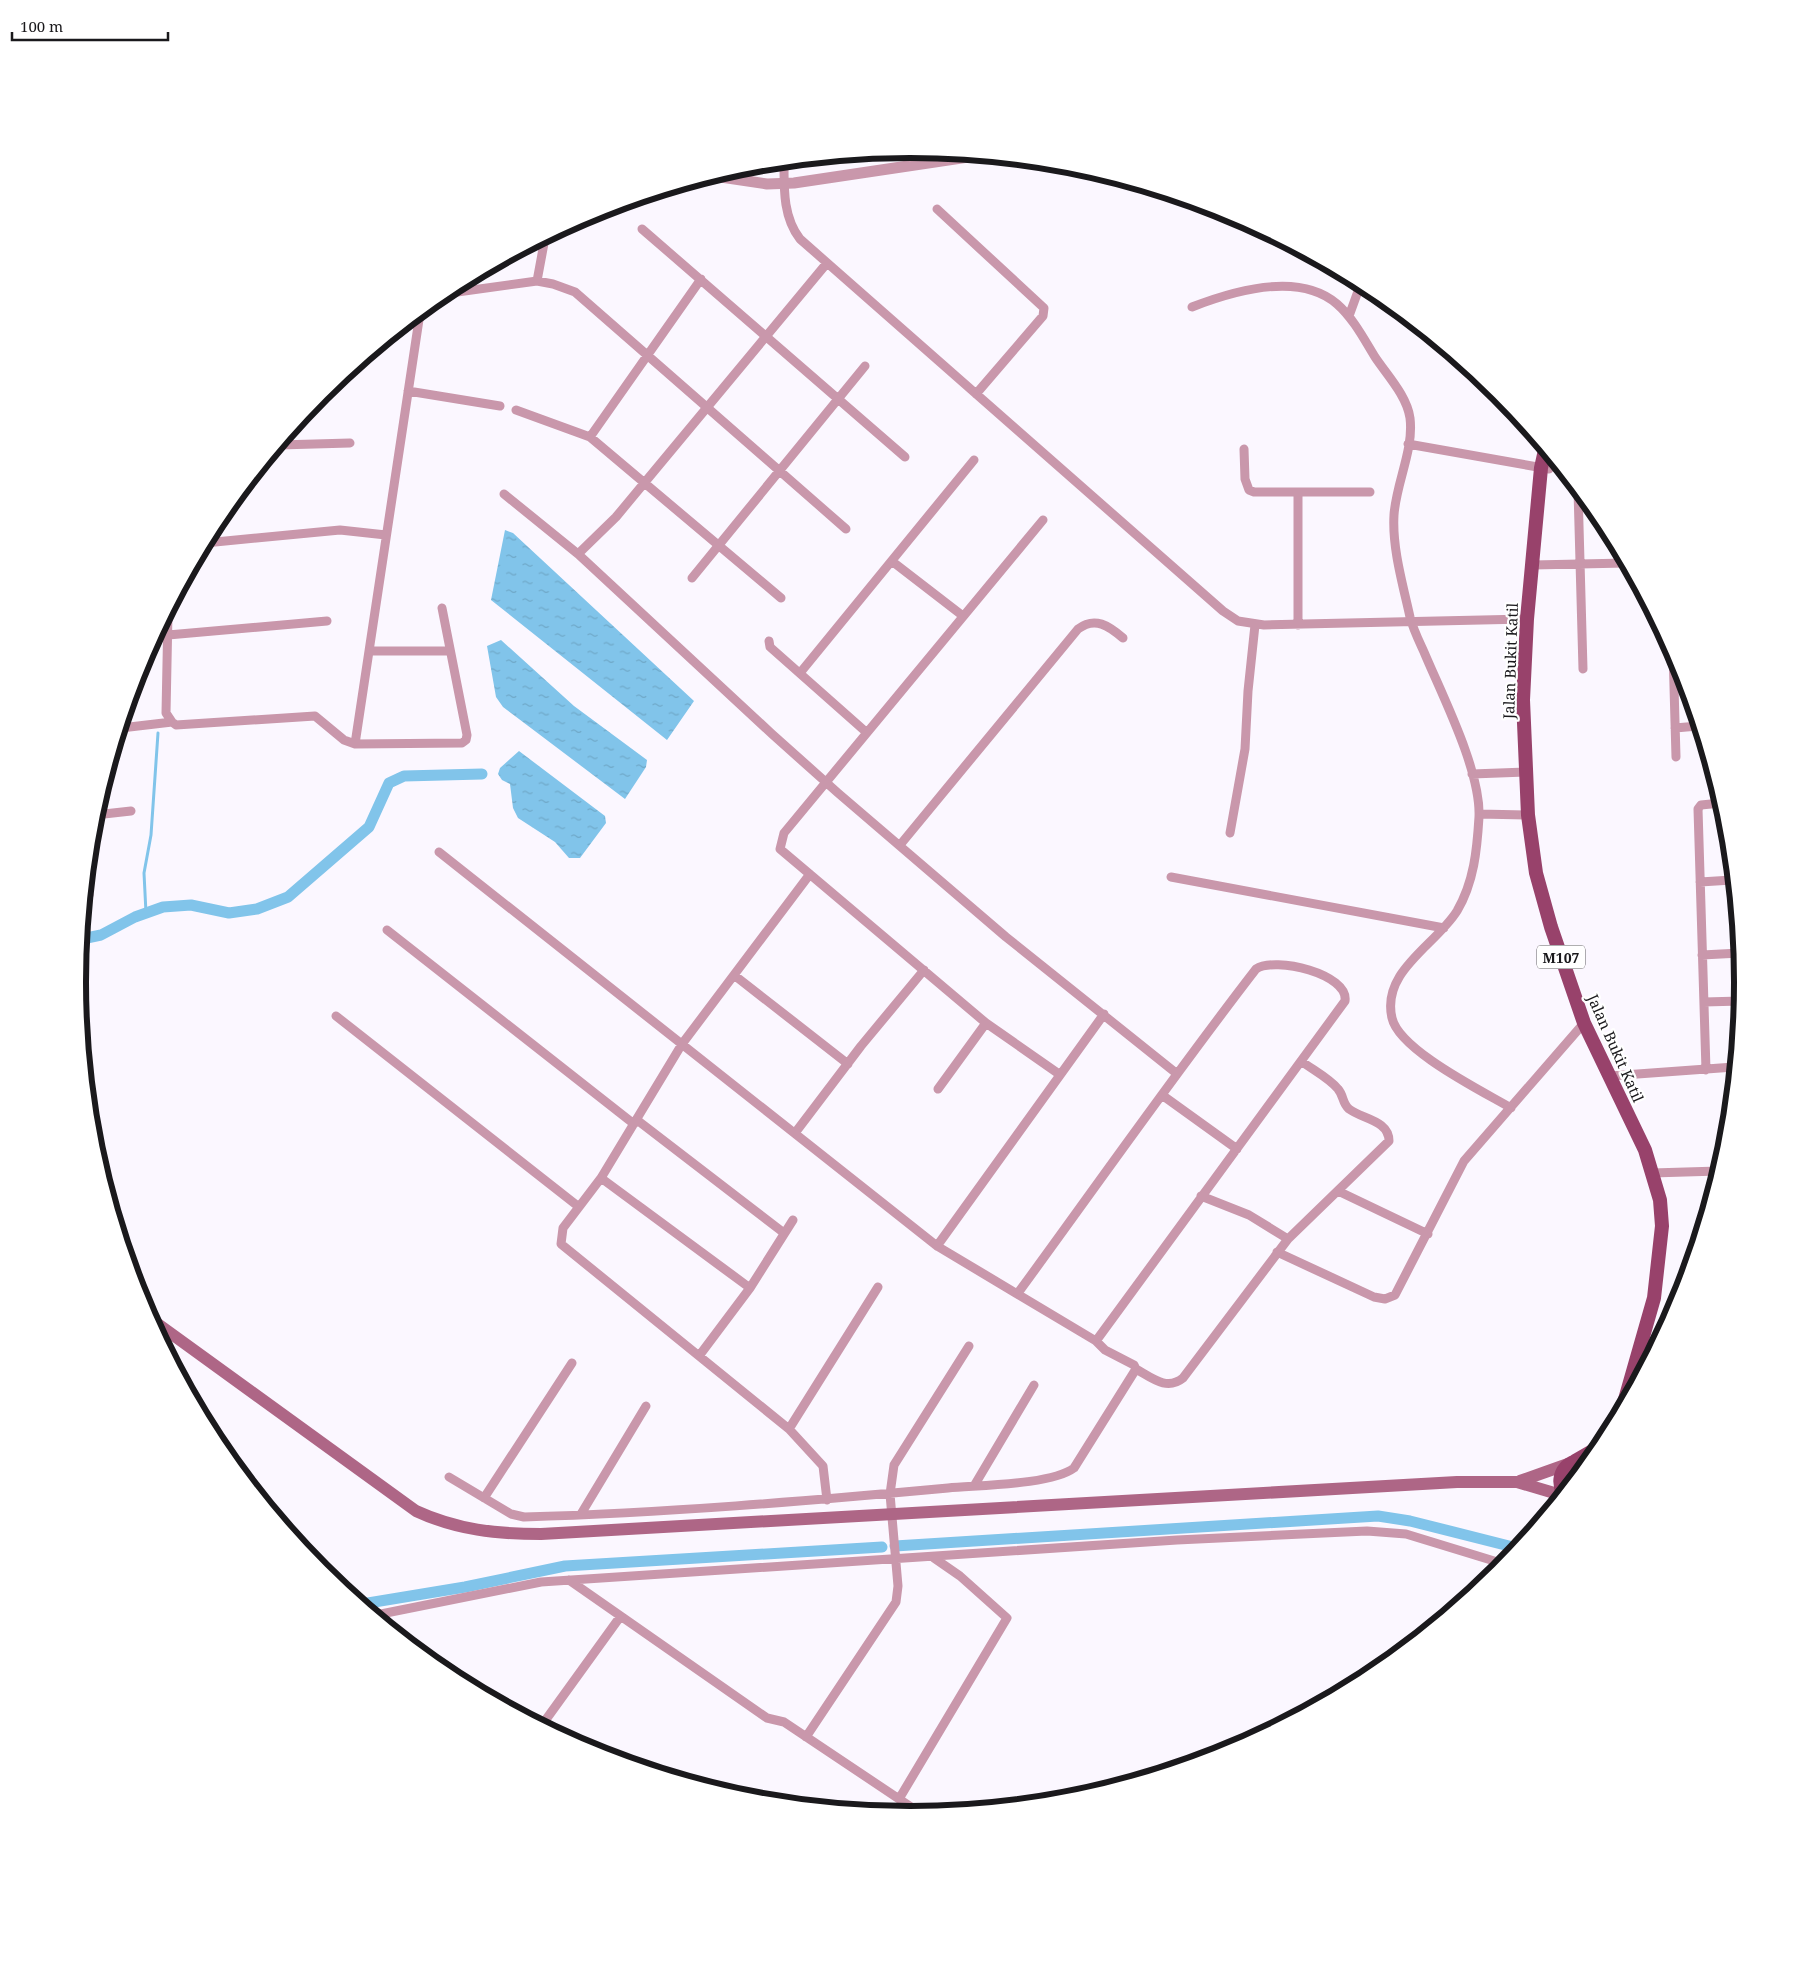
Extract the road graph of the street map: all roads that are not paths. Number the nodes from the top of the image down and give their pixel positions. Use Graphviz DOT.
graph roads {
  1 [pos="951,160"];
  2 [pos="784,168"];
  3 [pos="732,178"];
  4 [pos="784,184"];
  5 [pos="937,209"];
  6 [pos="642,228"];
  7 [pos="544,244"];
  8 [pos="827,263"];
  9 [pos="701,279"];
  10 [pos="537,281"];
  11 [pos="1358,291"];
  12 [pos="461,292"];
  13 [pos="1192,308"];
  14 [pos="1349,316"];
  15 [pos="419,321"];
  16 [pos="768,336"];
  17 [pos="648,357"];
  18 [pos="865,366"];
  19 [pos="408,391"];
  20 [pos="976,394"];
  21 [pos="838,399"];
  22 [pos="500,406"];
  23 [pos="708,407"];
  24 [pos="516,410"];
  25 [pos="590,437"];
  26 [pos="350,443"];
  27 [pos="1408,444"];
  28 [pos="286,445"];
  29 [pos="1244,449"];
  30 [pos="906,457"];
  31 [pos="974,460"];
  32 [pos="1547,465"];
  33 [pos="780,470"];
  34 [pos="644,482"];
  35 [pos="1298,492"];
  36 [pos="1370,492"];
  37 [pos="504,494"];
  38 [pos="1578,501"];
  39 [pos="1043,520"];
  40 [pos="846,530"];
  41 [pos="386,535"];
  42 [pos="214,542"];
  43 [pos="718,544"];
  44 [pos="578,554"];
  45 [pos="893,562"];
  46 [pos="1619,563"];
  47 [pos="1580,564"];
  48 [pos="1533,565"];
  49 [pos="692,578"];
  50 [pos="781,598"];
  51 [pos="442,608"];
  52 [pos="964,616"];
  53 [pos="1527,619"];
  54 [pos="1411,620"];
  55 [pos="327,621"];
  56 [pos="1255,625"];
  57 [pos="1298,625"];
  58 [pos="165,631"];
  59 [pos="1123,638"];
  60 [pos="769,640"];
  61 [pos="369,651"];
  62 [pos="450,651"];
  63 [pos="1583,669"];
  64 [pos="1673,672"];
  65 [pos="800,673"];
  66 [pos="172,722"];
  67 [pos="1693,726"];
  68 [pos="127,727"];
  69 [pos="1675,728"];
  70 [pos="866,732"];
  71 [pos="356,744"];
  72 [pos="1676,757"];
  73 [pos="1526,772"];
  74 [pos="1472,774"];
  75 [pos="825,781"];
  76 [pos="1714,804"];
  77 [pos="131,811"];
  78 [pos="104,814"];
  79 [pos="1479,814"];
  80 [pos="1528,814"];
  81 [pos="1230,832"];
  82 [pos="900,845"];
  83 [pos="439,852"];
  84 [pos="810,874"];
  85 [pos="1172,877"];
  86 [pos="1728,880"];
  87 [pos="1700,882"];
  88 [pos="1444,928"];
  89 [pos="387,930"];
  90 [pos="1733,953"];
  91 [pos="1702,955"];
  92 [pos="924,970"];
  93 [pos="734,975"];
  94 [pos="1733,1001"];
  95 [pos="1704,1002"];
  96 [pos="1104,1014"];
  97 [pos="336,1016"];
  98 [pos="986,1023"];
  99 [pos="1584,1023"];
  100 [pos="682,1044"];
  101 [pos="1301,1061"];
  102 [pos="848,1064"];
  103 [pos="1729,1068"];
  104 [pos="1706,1070"];
  105 [pos="1176,1073"];
  106 [pos="1059,1074"];
  107 [pos="1610,1076"];
  108 [pos="938,1089"];
  109 [pos="1162,1095"];
  110 [pos="1511,1108"];
  111 [pos="636,1122"];
  112 [pos="795,1133"];
  113 [pos="1237,1149"];
  114 [pos="1711,1171"];
  115 [pos="1652,1173"];
  116 [pos="601,1178"];
  117 [pos="1338,1191"];
  118 [pos="1201,1196"];
  119 [pos="579,1207"];
  120 [pos="793,1220"];
  121 [pos="784,1233"];
  122 [pos="1428,1234"];
  123 [pos="1288,1239"];
  124 [pos="937,1246"];
  125 [pos="1277,1252"];
  126 [pos="878,1287"];
  127 [pos="750,1288"];
  128 [pos="1018,1293"];
  129 [pos="163,1327"];
  130 [pos="1096,1341"];
  131 [pos="969,1346"];
  132 [pos="699,1356"];
  133 [pos="572,1363"];
  134 [pos="1136,1369"];
  135 [pos="1631,1380"];
  136 [pos="1034,1385"];
  137 [pos="646,1406"];
  138 [pos="789,1429"];
  139 [pos="1584,1456"];
  140 [pos="1579,1462"];
  141 [pos="1571,1463"];
  142 [pos="449,1477"];
  143 [pos="1517,1482"];
  144 [pos="974,1486"];
  145 [pos="1561,1486"];
  146 [pos="1556,1492"];
  147 [pos="890,1494"];
  148 [pos="484,1498"];
  149 [pos="827,1500"];
  150 [pos="582,1514"];
  151 [pos="892,1514"];
  152 [pos="934,1558"];
  153 [pos="896,1560"];
  154 [pos="1495,1561"];
  155 [pos="569,1580"];
  156 [pos="382,1614"];
  157 [pos="620,1617"];
  158 [pos="545,1721"];
  159 [pos="806,1737"];
  160 [pos="899,1799"];
  161 [pos="909,1806"];
  1 -- 4 [label="street"];
  2 -- 4 [label="street"];
  3 -- 4 [label="street"];
  4 -- 8 [label="street"];
  5 -- 20 [label="street"];
  6 -- 9 [label="street"];
  7 -- 10 [label="street"];
  8 -- 16 [label="street"];
  8 -- 20 [label="street"];
  9 -- 16 [label="street"];
  9 -- 17 [label="street"];
  10 -- 12 [label="street"];
  10 -- 17 [label="street"];
  11 -- 14 [label="street"];
  13 -- 14 [label="street"];
  14 -- 27 [label="street"];
  15 -- 19 [label="street"];
  16 -- 21 [label="street"];
  16 -- 23 [label="street"];
  17 -- 23 [label="street"];
  17 -- 25 [label="street"];
  18 -- 21 [label="street"];
  19 -- 22 [label="street"];
  19 -- 41 [label="street"];
  20 -- 56 [label="street"];
  21 -- 30 [label="street"];
  21 -- 33 [label="street"];
  23 -- 33 [label="street"];
  23 -- 34 [label="street"];
  24 -- 25 [label="street"];
  25 -- 34 [label="street"];
  26 -- 28 [label="street"];
  27 -- 32 [label="street"];
  27 -- 54 [label="street"];
  29 -- 35 [label="street"];
  31 -- 45 [label="street"];
  32 -- 48 [label="main road, Jalan Bukit Katil / M107"];
  33 -- 40 [label="street"];
  33 -- 43 [label="street"];
  34 -- 43 [label="street"];
  34 -- 44 [label="street"];
  35 -- 36 [label="street"];
  35 -- 57 [label="street"];
  37 -- 44 [label="street"];
  38 -- 47 [label="street"];
  39 -- 52 [label="street"];
  41 -- 42 [label="street"];
  41 -- 61 [label="street"];
  43 -- 49 [label="street"];
  43 -- 50 [label="street"];
  44 -- 75 [label="street"];
  45 -- 52 [label="street"];
  45 -- 65 [label="street"];
  46 -- 47 [label="street"];
  47 -- 48 [label="street"];
  47 -- 63 [label="street"];
  48 -- 53 [label="main road, Jalan Bukit Katil / M107"];
  51 -- 62 [label="street"];
  52 -- 70 [label="street"];
  53 -- 54 [label="street"];
  53 -- 73 [label="main road, Jalan Bukit Katil / M107"];
  54 -- 57 [label="street"];
  54 -- 74 [label="street"];
  55 -- 58 [label="street"];
  56 -- 57 [label="street"];
  56 -- 81 [label="street"];
  58 -- 66 [label="street"];
  59 -- 82 [label="street"];
  60 -- 65 [label="street"];
  61 -- 62 [label="street"];
  61 -- 71 [label="street"];
  62 -- 71 [label="street"];
  64 -- 69 [label="street"];
  65 -- 70 [label="street"];
  66 -- 68 [label="street"];
  66 -- 71 [label="street"];
  67 -- 69 [label="street"];
  69 -- 72 [label="street"];
  70 -- 75 [label="street"];
  73 -- 74 [label="street"];
  73 -- 80 [label="main road, Jalan Bukit Katil / M107"];
  74 -- 79 [label="street"];
  75 -- 82 [label="street"];
  75 -- 84 [label="street"];
  76 -- 87 [label="street"];
  77 -- 78 [label="street"];
  79 -- 80 [label="street"];
  79 -- 88 [label="street"];
  80 -- 99 [label="main road, Jalan Bukit Katil / M107"];
  82 -- 96 [label="street"];
  83 -- 100 [label="street"];
  84 -- 92 [label="street"];
  84 -- 93 [label="street"];
  85 -- 88 [label="street"];
  86 -- 87 [label="street"];
  87 -- 91 [label="street"];
  88 -- 110 [label="street"];
  89 -- 111 [label="street"];
  90 -- 91 [label="street"];
  91 -- 95 [label="street"];
  92 -- 98 [label="street"];
  92 -- 102 [label="street"];
  93 -- 100 [label="street"];
  93 -- 102 [label="street"];
  94 -- 95 [label="street"];
  95 -- 104 [label="street"];
  96 -- 105 [label="street"];
  96 -- 106 [label="street"];
  97 -- 119 [label="street"];
  98 -- 106 [label="street"];
  98 -- 108 [label="street"];
  99 -- 107 [label="main road, Jalan Bukit Katil / M107"];
  99 -- 110 [label="street"];
  100 -- 111 [label="street"];
  100 -- 112 [label="street"];
  101 -- 105 [label="street"];
  101 -- 113 [label="street"];
  101 -- 117 [label="street"];
  102 -- 112 [label="street"];
  103 -- 104 [label="street"];
  104 -- 107 [label="street"];
  105 -- 109 [label="street"];
  106 -- 124 [label="street"];
  107 -- 115 [label="main road, Jalan Bukit Katil / M107"];
  109 -- 113 [label="street"];
  109 -- 128 [label="street"];
  110 -- 122 [label="street"];
  111 -- 116 [label="street"];
  111 -- 121 [label="street"];
  112 -- 124 [label="street"];
  113 -- 118 [label="street"];
  114 -- 115 [label="street"];
  115 -- 135 [label="main road, Jalan Bukit Katil / M107"];
  116 -- 119 [label="street"];
  116 -- 127 [label="street"];
  117 -- 122 [label="street"];
  117 -- 123 [label="street"];
  118 -- 123 [label="street"];
  118 -- 130 [label="street"];
  119 -- 132 [label="street"];
  120 -- 121 [label="street"];
  121 -- 127 [label="street"];
  122 -- 125 [label="street"];
  123 -- 125 [label="street"];
  124 -- 128 [label="street"];
  125 -- 134 [label="street"];
  126 -- 138 [label="street"];
  127 -- 132 [label="street"];
  128 -- 130 [label="street"];
  129 -- 151 [label="main road"];
  130 -- 134 [label="street"];
  131 -- 147 [label="street"];
  132 -- 138 [label="street"];
  133 -- 148 [label="street"];
  134 -- 144 [label="street"];
  136 -- 144 [label="street"];
  137 -- 150 [label="street"];
  138 -- 149 [label="street"];
  139 -- 141 [label="main road"];
  140 -- 141 [label="main road"];
  141 -- 143 [label="main road"];
  141 -- 145 [label="main road"];
  142 -- 148 [label="street"];
  143 -- 146 [label="main road"];
  143 -- 151 [label="main road"];
  144 -- 147 [label="street"];
  147 -- 149 [label="street"];
  147 -- 151 [label="street"];
  148 -- 150 [label="street"];
  149 -- 150 [label="street"];
  151 -- 153 [label="street"];
  152 -- 153 [label="street"];
  152 -- 154 [label="street"];
  152 -- 160 [label="street"];
  153 -- 155 [label="street"];
  153 -- 159 [label="street"];
  155 -- 156 [label="street"];
  155 -- 157 [label="street"];
  157 -- 158 [label="street"];
  157 -- 159 [label="street"];
  159 -- 160 [label="street"];
  160 -- 161 [label="street"];
}
